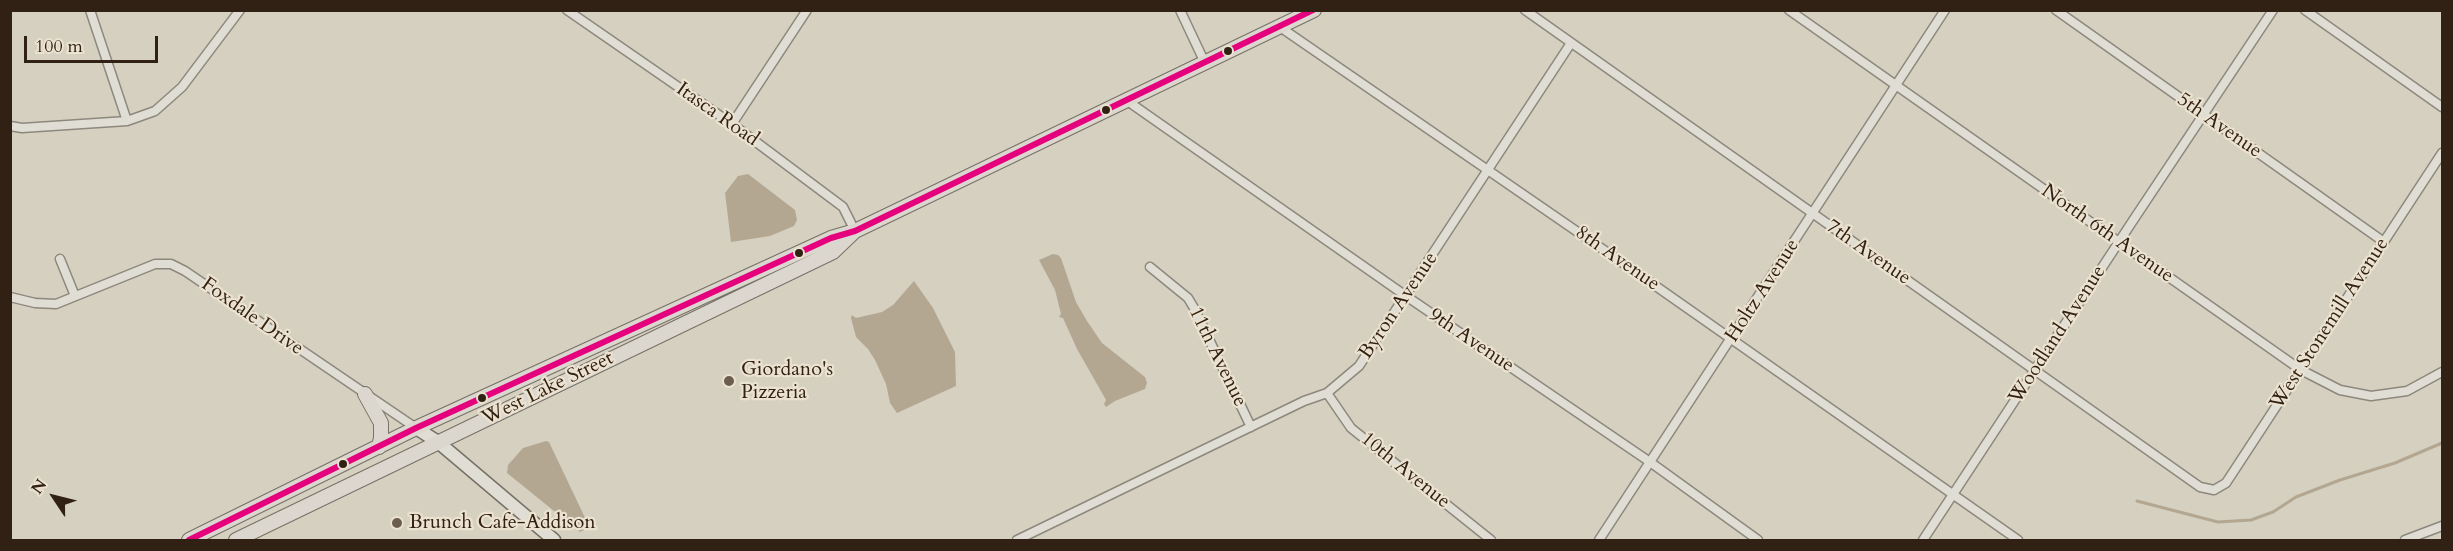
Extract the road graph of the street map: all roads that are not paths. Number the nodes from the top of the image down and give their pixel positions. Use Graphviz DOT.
graph roads {
  1 [pos="90,10"];
  2 [pos="240,10"];
  3 [pos="567,10"];
  4 [pos="807,10"];
  5 [pos="1180,10"];
  6 [pos="1314,10"];
  7 [pos="1525,10"];
  8 [pos="1789,10"];
  9 [pos="1945,10"];
  10 [pos="2056,10"];
  11 [pos="2273,10"];
  12 [pos="2305,10"];
  13 [pos="1280,27"];
  14 [pos="1571,44"];
  15 [pos="1205,63"];
  16 [pos="1896,86"];
  17 [pos="1126,100"];
  18 [pos="2442,107"];
  19 [pos="2203,115"];
  20 [pos="127,121"];
  21 [pos="732,124"];
  22 [pos="10,126"];
  23 [pos="2442,153"];
  24 [pos="1488,170"];
  25 [pos="1813,214"];
  26 [pos="855,231"];
  27 [pos="2119,242"];
  28 [pos="2384,242"];
  29 [pos="60,259"];
  30 [pos="1150,267"];
  31 [pos="75,296"];
  32 [pos="1406,296"];
  33 [pos="10,297"];
  34 [pos="1731,339"];
  35 [pos="2301,370"];
  36 [pos="2035,371"];
  37 [pos="2442,372"];
  38 [pos="1327,393"];
  39 [pos="365,394"];
  40 [pos="1251,427"];
  41 [pos="416,428"];
  42 [pos="438,442"];
  43 [pos="378,447"];
  44 [pos="1650,462"];
  45 [pos="2214,490"];
  46 [pos="1953,495"];
  47 [pos="2442,526"];
  48 [pos="189,540"];
  49 [pos="236,540"];
  50 [pos="554,540"];
  51 [pos="1017,540"];
  52 [pos="1491,540"];
  53 [pos="1599,540"];
  54 [pos="1758,540"];
  55 [pos="1923,540"];
  56 [pos="2018,540"];
  57 [pos="2405,540"];
  1 -- 20 [label="street"];
  2 -- 20 [label="street"];
  3 -- 21 [label="street, Itasca Road"];
  4 -- 21 [label="street"];
  5 -- 15 [label="street"];
  6 -- 13 [label="main road, West Lake Street"];
  7 -- 14 [label="street, 7th Avenue"];
  8 -- 16 [label="street, North 6th Avenue"];
  9 -- 16 [label="street, Holtz Avenue"];
  10 -- 19 [label="street, 5th Avenue"];
  11 -- 19 [label="street, Woodland Avenue"];
  12 -- 18 [label="street"];
  13 -- 15 [label="main road, West Lake Street"];
  13 -- 24 [label="street, 8th Avenue"];
  14 -- 24 [label="street, Byron Avenue"];
  14 -- 25 [label="street, 7th Avenue"];
  15 -- 17 [label="main road, West Lake Street"];
  16 -- 25 [label="street, Holtz Avenue"];
  16 -- 27 [label="street, North 6th Avenue"];
  17 -- 26 [label="main road, West Lake Street"];
  17 -- 32 [label="street, 9th Avenue"];
  19 -- 27 [label="street, Woodland Avenue"];
  19 -- 28 [label="street, 5th Avenue"];
  20 -- 22 [label="street"];
  21 -- 26 [label="street, Itasca Road"];
  23 -- 28 [label="street, West Stonemill Avenue"];
  24 -- 32 [label="street, Byron Avenue"];
  24 -- 34 [label="street, 8th Avenue"];
  25 -- 34 [label="street, Holtz Avenue"];
  25 -- 36 [label="street, 7th Avenue"];
  26 -- 41 [label="main road, West Lake Street"];
  26 -- 42 [label="main road, West Lake Street"];
  27 -- 35 [label="street, North 6th Avenue"];
  27 -- 36 [label="street, Woodland Avenue"];
  28 -- 35 [label="street, West Stonemill Avenue"];
  29 -- 31 [label="street"];
  30 -- 40 [label="street, 11th Avenue"];
  31 -- 33 [label="street, Foxdale Drive"];
  31 -- 39 [label="street, Foxdale Drive"];
  32 -- 38 [label="street, Byron Avenue"];
  32 -- 44 [label="street, 9th Avenue"];
  34 -- 44 [label="street, Holtz Avenue"];
  34 -- 46 [label="street, 8th Avenue"];
  35 -- 37 [label="street, North 6th Avenue"];
  35 -- 45 [label="street, West Stonemill Avenue"];
  36 -- 45 [label="street, 7th Avenue"];
  36 -- 46 [label="street, Woodland Avenue"];
  38 -- 40 [label="street, Byron Avenue"];
  38 -- 52 [label="street, 10th Avenue"];
  39 -- 41 [label="street, Foxdale Drive"];
  39 -- 43 [label="main road"];
  40 -- 51 [label="street, Byron Avenue"];
  41 -- 42 [label="street"];
  41 -- 43 [label="main road, West Lake Street"];
  42 -- 49 [label="main road, West Lake Street"];
  42 -- 50 [label="street"];
  43 -- 48 [label="main road, West Lake Street"];
  44 -- 53 [label="street, Holtz Avenue"];
  44 -- 54 [label="street, 9th Avenue"];
  46 -- 55 [label="street, Woodland Avenue"];
  46 -- 56 [label="street, 8th Avenue"];
  47 -- 57 [label="street"];
}
